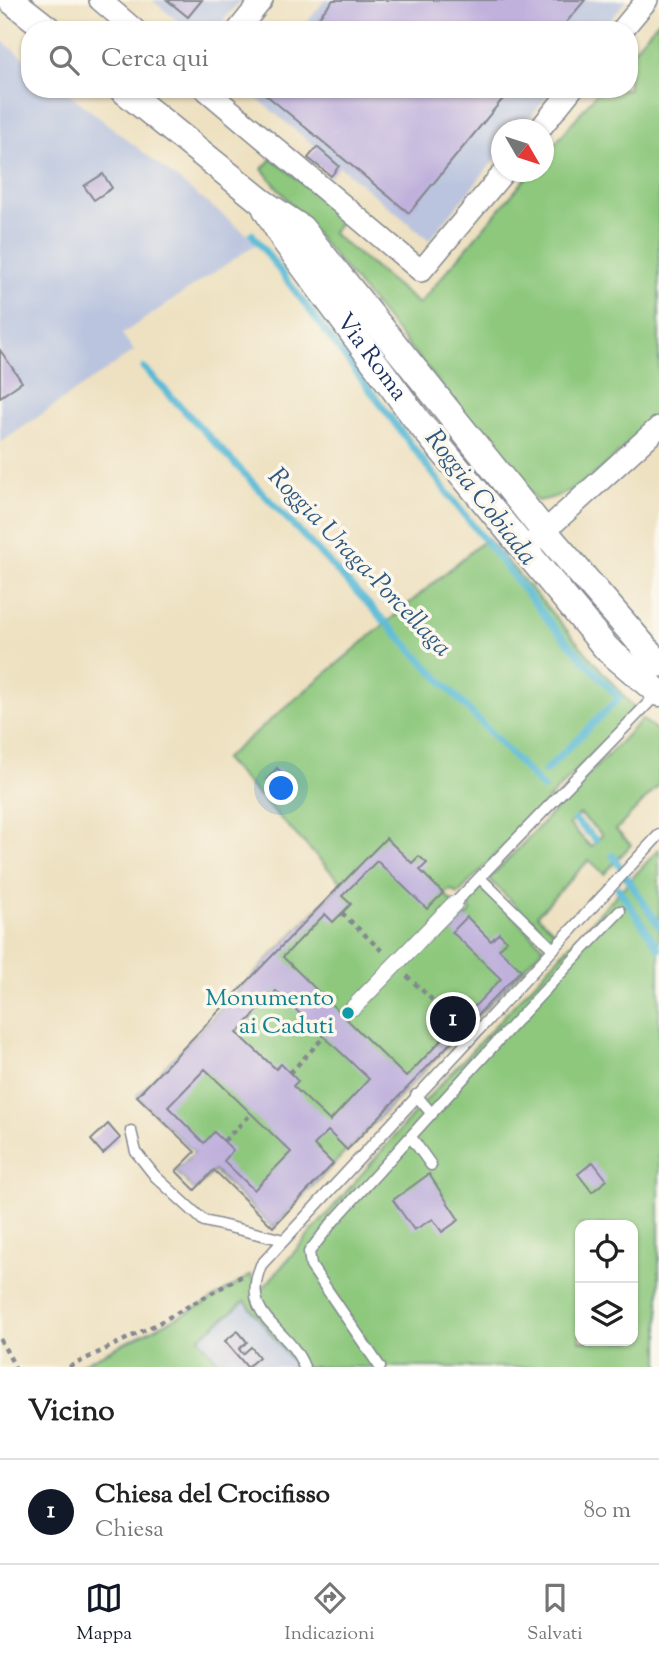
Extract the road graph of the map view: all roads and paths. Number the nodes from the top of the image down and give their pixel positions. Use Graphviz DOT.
graph roads {
  1 [pos="11,0"];
  2 [pos="100,0"];
  3 [pos="262,0"];
  4 [pos="647,0"];
  5 [pos="38,21"];
  6 [pos="124,21"];
  7 [pos="245,21"];
  8 [pos="630,21"];
  9 [pos="133,98"];
  10 [pos="216,98"];
  11 [pos="565,98"];
  12 [pos="548,119"];
  13 [pos="496,182"];
  14 [pos="262,202"];
  15 [pos="659,427"];
  16 [pos="544,531"];
  17 [pos="524,549"];
  18 [pos="659,664"];
  19 [pos="658,693"];
  20 [pos="659,835"];
  21 [pos="480,878"];
  22 [pos="454,904"];
  23 [pos="620,911"];
  24 [pos="552,948"];
  25 [pos="354,1007"];
  26 [pos="324,1037"];
  27 [pos="290,1073"];
  28 [pos="416,1095"];
  29 [pos="251,1114"];
  30 [pos="432,1114"];
  31 [pos="131,1131"];
  32 [pos="411,1136"];
  33 [pos="224,1141"];
  34 [pos="431,1165"];
  35 [pos="312,1209"];
  36 [pos="331,1224"];
  37 [pos="284,1240"];
  38 [pos="261,1265"];
  39 [pos="0,1339"];
  40 [pos="15,1367"];
  41 [pos="69,1367"];
  42 [pos="304,1367"];
  43 [pos="380,1367"];
  1 -- 5 [label="street"];
  2 -- 6 [label="street"];
  3 -- 7 [label="street"];
  4 -- 8 [label="street"];
  9 -- 14 [label="street, Via Roma"];
  10 -- 13 [label="street"];
  11 -- 12 [label="street"];
  14 -- 16 [label="street, Via Roma"];
  14 -- 17 [label="street, Via Roma"];
  15 -- 16 [label="street"];
  16 -- 17 [label="street"];
  16 -- 18 [label="street, Via Roma"];
  17 -- 19 [label="street, Via Roma"];
  19 -- 21 [label="lane"];
  20 -- 24 [label="lane"];
  21 -- 22 [label="lane"];
  21 -- 24 [label="lane"];
  22 -- 25 [label="street"];
  23 -- 30 [label="lane"];
  24 -- 28 [label="lane"];
  26 -- 27 [label="path"];
  28 -- 30 [label="lane"];
  28 -- 35 [label="lane"];
  29 -- 33 [label="path"];
  30 -- 32 [label="lane"];
  31 -- 37 [label="lane"];
  32 -- 34 [label="lane"];
  32 -- 36 [label="lane"];
  35 -- 36 [label="lane"];
  35 -- 37 [label="lane"];
  36 -- 43 [label="lane"];
  37 -- 38 [label="lane"];
  38 -- 41 [label="path"];
  38 -- 42 [label="lane"];
  39 -- 40 [label="path"];
}
